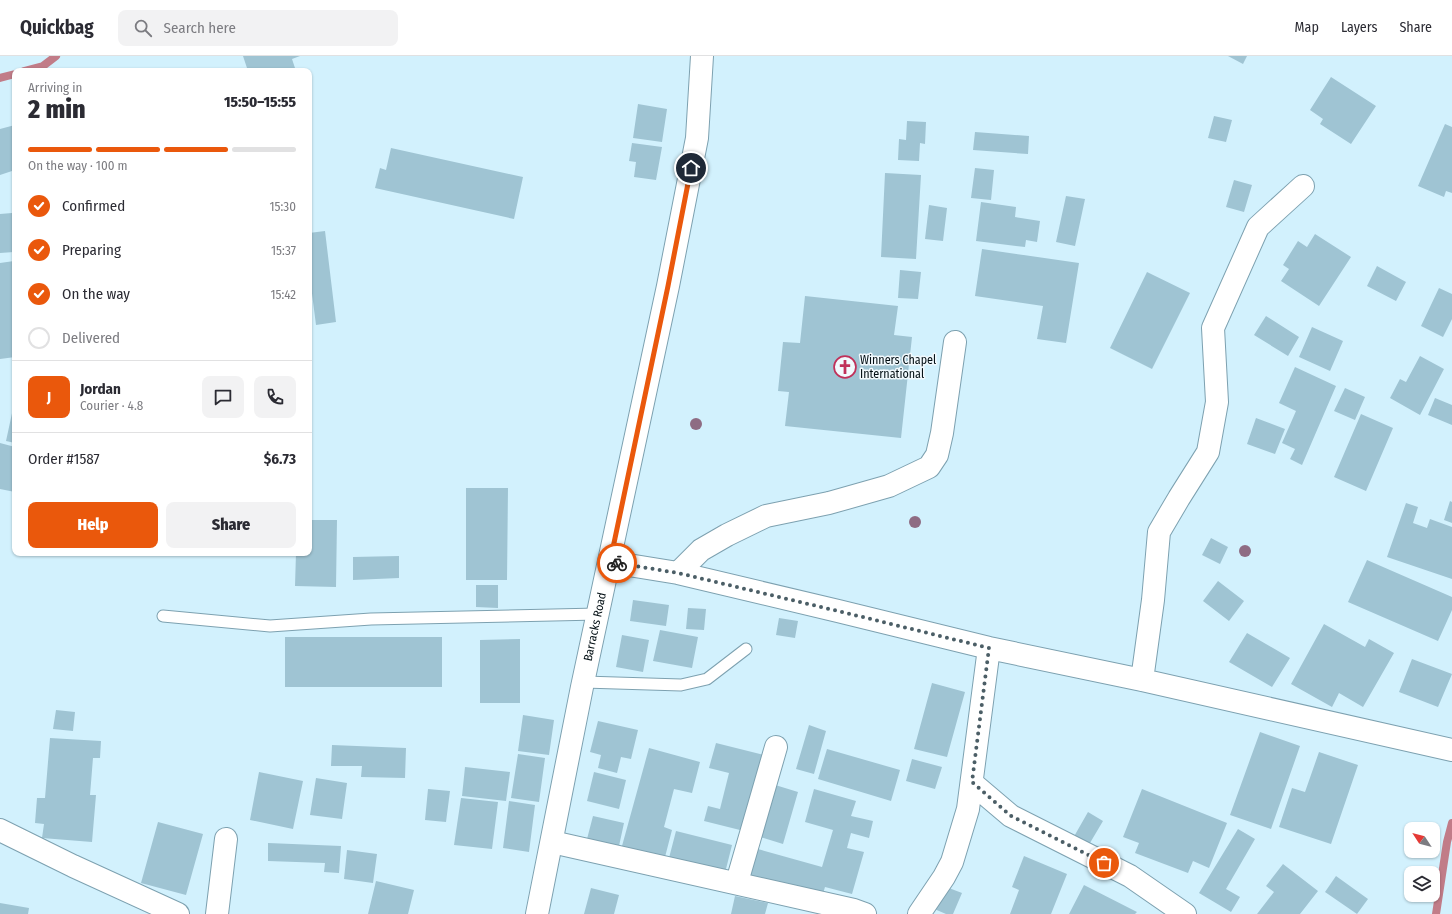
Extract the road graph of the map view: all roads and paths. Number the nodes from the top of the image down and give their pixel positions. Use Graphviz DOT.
graph roads {
  1 [pos="702,56"];
  2 [pos="1303,186"];
  3 [pos="955,342"];
  4 [pos="610,562"];
  5 [pos="678,573"];
  6 [pos="598,614"];
  7 [pos="163,616"];
  8 [pos="989,648"];
  9 [pos="746,649"];
  10 [pos="1142,680"];
  11 [pos="584,682"];
  12 [pos="776,746"];
  13 [pos="1452,750"];
  14 [pos="972,782"];
  15 [pos="0,830"];
  16 [pos="226,839"];
  17 [pos="552,842"];
  18 [pos="737,882"];
  19 [pos="178,914"];
  20 [pos="217,914"];
  21 [pos="537,914"];
  22 [pos="865,914"];
  23 [pos="919,914"];
  24 [pos="1185,914"];
  1 -- 4 [label="street, Barracks Road"];
  2 -- 10 [label="street"];
  3 -- 5 [label="street"];
  4 -- 5 [label="street"];
  4 -- 6 [label="street, Barracks Road"];
  5 -- 8 [label="street"];
  6 -- 7 [label="lane"];
  6 -- 11 [label="street, Barracks Road"];
  8 -- 10 [label="street"];
  8 -- 14 [label="street"];
  9 -- 11 [label="lane"];
  10 -- 13 [label="street"];
  11 -- 17 [label="street, Barracks Road"];
  12 -- 18 [label="street"];
  14 -- 23 [label="street"];
  14 -- 24 [label="street"];
  15 -- 19 [label="street"];
  16 -- 20 [label="street"];
  17 -- 18 [label="street"];
  17 -- 21 [label="street, Barracks Road"];
  18 -- 22 [label="street"];
}
